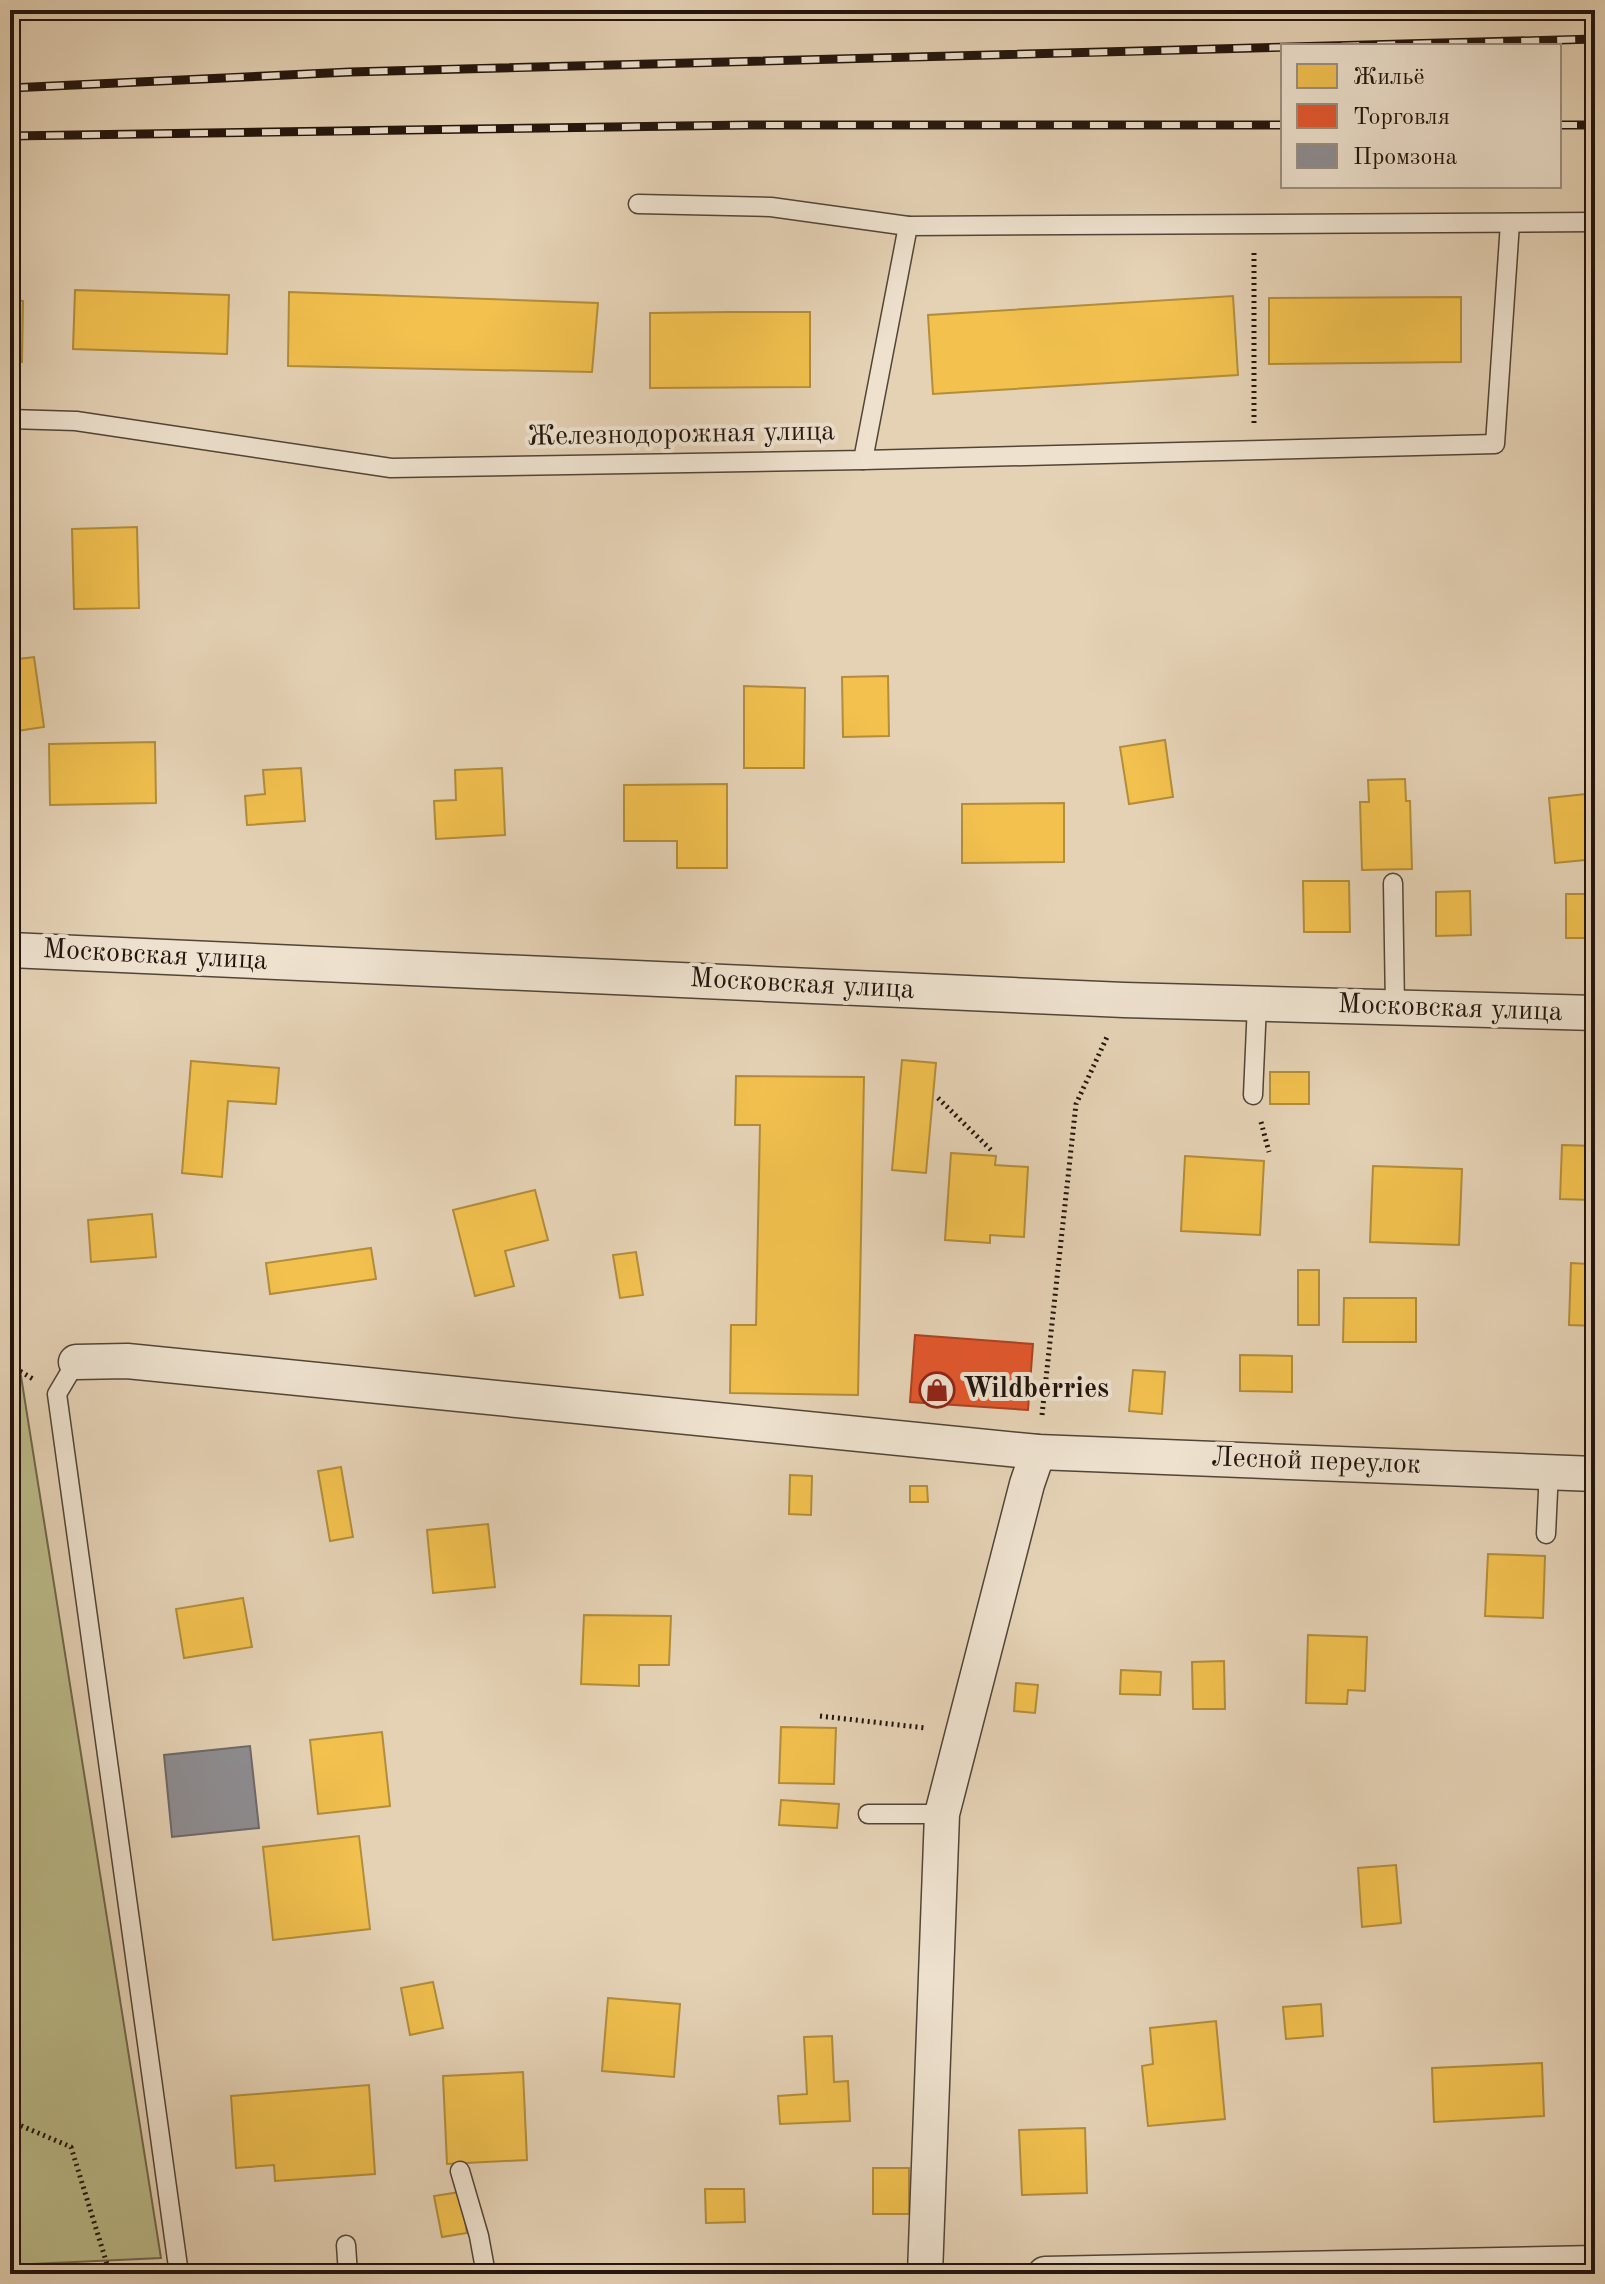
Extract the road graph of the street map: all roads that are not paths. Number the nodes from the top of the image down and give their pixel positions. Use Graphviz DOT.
graph roads {
  1 [pos="638,204"];
  2 [pos="1595,222"];
  3 [pos="1510,223"];
  4 [pos="908,226"];
  5 [pos="10,419"];
  6 [pos="863,460"];
  7 [pos="1393,883"];
  8 [pos="10,950"];
  9 [pos="1257,1004"];
  10 [pos="1395,1007"];
  11 [pos="1595,1013"];
  12 [pos="1253,1095"];
  13 [pos="76,1362"];
  14 [pos="1038,1452"];
  15 [pos="1549,1470"];
  16 [pos="1595,1474"];
  17 [pos="1546,1534"];
  18 [pos="868,1814"];
  19 [pos="942,1814"];
  20 [pos="460,2171"];
  21 [pos="346,2245"];
  22 [pos="1595,2263"];
  23 [pos="179,2274"];
  24 [pos="348,2274"];
  25 [pos="486,2274"];
  26 [pos="925,2274"];
  27 [pos="1045,2274"];
  1 -- 4 [label="lane"];
  2 -- 3 [label="lane"];
  3 -- 4 [label="lane"];
  3 -- 6 [label="lane"];
  4 -- 6 [label="lane, Железнодорожная улица"];
  5 -- 6 [label="lane, Железнодорожная улица"];
  7 -- 10 [label="lane"];
  8 -- 9 [label="street, Московская улица"];
  9 -- 10 [label="street, Московская улица"];
  9 -- 12 [label="lane"];
  10 -- 11 [label="street, Московская улица"];
  13 -- 14 [label="street, Лесной переулок"];
  13 -- 23 [label="lane"];
  14 -- 15 [label="street, Лесной переулок"];
  14 -- 19 [label="street"];
  15 -- 16 [label="street, Лесной переулок"];
  15 -- 17 [label="lane"];
  18 -- 19 [label="lane"];
  19 -- 26 [label="street"];
  20 -- 25 [label="lane"];
  21 -- 24 [label="lane"];
  22 -- 27 [label="street"];
}
